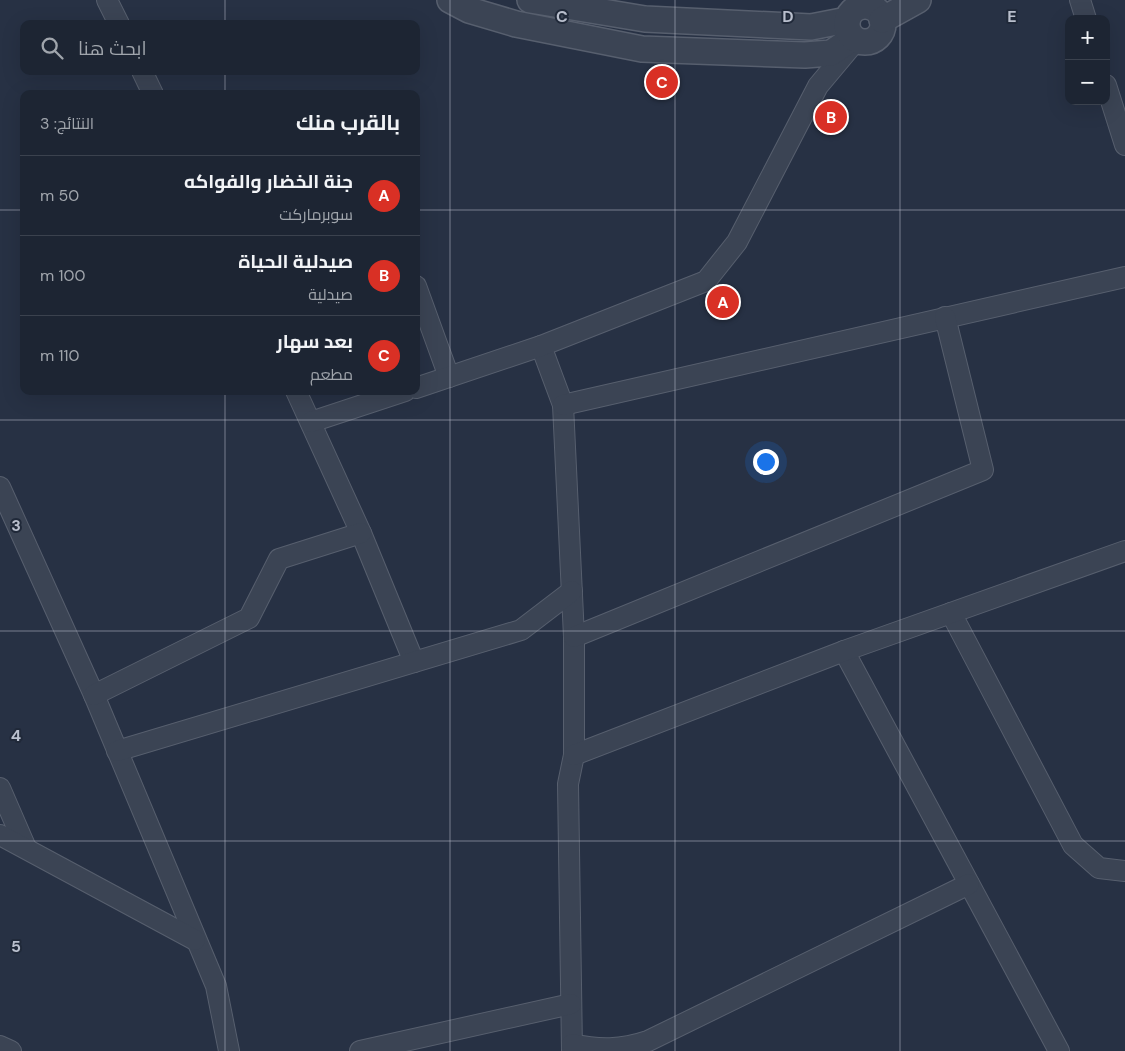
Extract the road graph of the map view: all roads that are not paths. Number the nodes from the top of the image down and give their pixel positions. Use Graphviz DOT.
graph roads {
  1 [pos="107,0"];
  2 [pos="450,0"];
  3 [pos="530,0"];
  4 [pos="918,0"];
  5 [pos="1080,0"];
  6 [pos="876,9"];
  7 [pos="1085,15"];
  8 [pos="116,20"];
  9 [pos="852,33"];
  10 [pos="144,75"];
  11 [pos="151,90"];
  12 [pos="1110,98"];
  13 [pos="1125,145"];
  14 [pos="1125,277"];
  15 [pos="420,297"];
  16 [pos="945,317"];
  17 [pos="541,346"];
  18 [pos="449,377"];
  19 [pos="420,387"];
  20 [pos="298,395"];
  21 [pos="393,395"];
  22 [pos="563,405"];
  23 [pos="311,422"];
  24 [pos="0,487"];
  25 [pos="360,533"];
  26 [pos="1125,551"];
  27 [pos="572,591"];
  28 [pos="950,613"];
  29 [pos="574,637"];
  30 [pos="844,652"];
  31 [pos="414,662"];
  32 [pos="94,696"];
  33 [pos="117,751"];
  34 [pos="574,755"];
  35 [pos="0,788"];
  36 [pos="0,835"];
  37 [pos="26,848"];
  38 [pos="1125,871"];
  39 [pos="969,884"];
  40 [pos="195,940"];
  41 [pos="571,1004"];
  42 [pos="0,1046"];
  43 [pos="572,1048"];
  44 [pos="11,1051"];
  45 [pos="229,1051"];
  46 [pos="360,1051"];
  47 [pos="1058,1051"];
  1 -- 8 [label="street"];
  2 -- 9 [label="street"];
  3 -- 9 [label="street"];
  4 -- 6 [label="street"];
  5 -- 7 [label="street"];
  6 -- 9 [label="street"];
  9 -- 17 [label="street"];
  10 -- 11 [label="street"];
  12 -- 13 [label="street"];
  14 -- 16 [label="street"];
  15 -- 18 [label="street"];
  16 -- 22 [label="street"];
  16 -- 29 [label="street"];
  17 -- 18 [label="street"];
  17 -- 22 [label="street"];
  18 -- 19 [label="street"];
  20 -- 23 [label="street"];
  21 -- 23 [label="street"];
  22 -- 27 [label="street"];
  23 -- 25 [label="street"];
  24 -- 32 [label="street"];
  25 -- 31 [label="street"];
  25 -- 32 [label="street"];
  26 -- 28 [label="street"];
  27 -- 29 [label="street"];
  27 -- 31 [label="street"];
  28 -- 30 [label="street"];
  28 -- 38 [label="street"];
  29 -- 34 [label="street"];
  30 -- 34 [label="street"];
  30 -- 39 [label="street"];
  31 -- 33 [label="street"];
  32 -- 33 [label="street"];
  33 -- 40 [label="street"];
  34 -- 41 [label="street"];
  35 -- 37 [label="street"];
  36 -- 37 [label="street"];
  37 -- 40 [label="street"];
  39 -- 43 [label="street"];
  39 -- 47 [label="street"];
  40 -- 45 [label="street"];
  41 -- 43 [label="street"];
  41 -- 46 [label="street"];
  42 -- 44 [label="street"];
}
